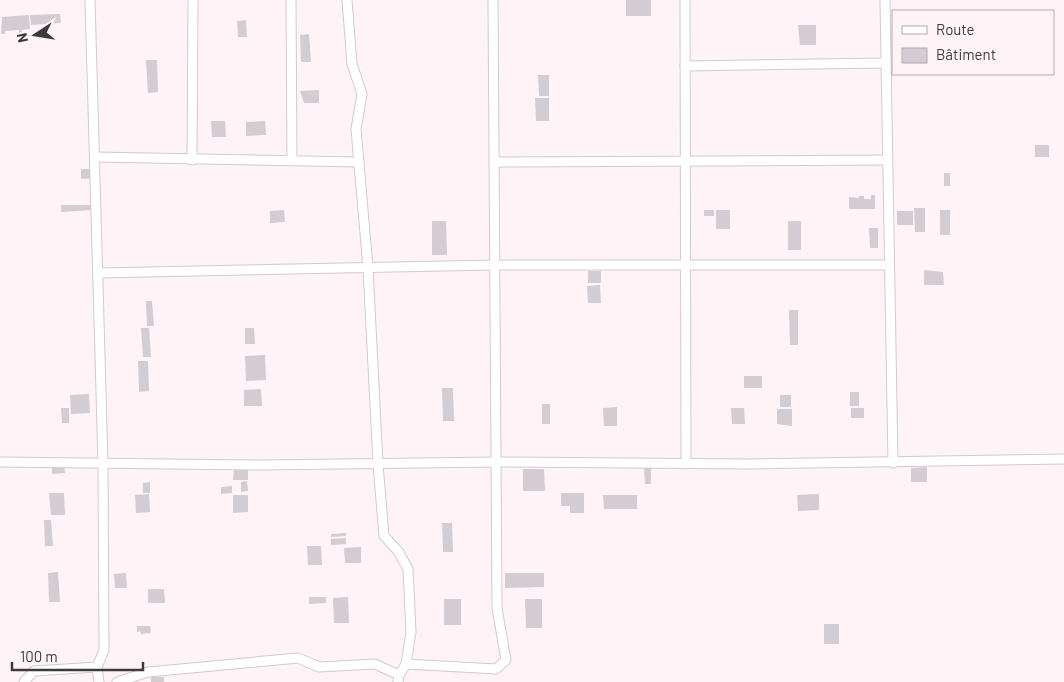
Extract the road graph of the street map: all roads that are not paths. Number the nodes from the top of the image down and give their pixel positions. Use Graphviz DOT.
graph roads {
  1 [pos="90,0"];
  2 [pos="193,0"];
  3 [pos="291,0"];
  4 [pos="347,0"];
  5 [pos="493,0"];
  6 [pos="685,0"];
  7 [pos="885,0"];
  8 [pos="886,63"];
  9 [pos="685,66"];
  10 [pos="95,158"];
  11 [pos="192,160"];
  12 [pos="888,160"];
  13 [pos="292,161"];
  14 [pos="359,162"];
  15 [pos="494,162"];
  16 [pos="684,162"];
  17 [pos="494,265"];
  18 [pos="684,265"];
  19 [pos="889,265"];
  20 [pos="368,268"];
  21 [pos="98,272"];
  22 [pos="1064,459"];
  23 [pos="0,462"];
  24 [pos="497,462"];
  25 [pos="103,463"];
  26 [pos="893,463"];
  27 [pos="378,464"];
  28 [pos="686,464"];
  29 [pos="406,664"];
  30 [pos="97,667"];
  31 [pos="398,678"];
  32 [pos="24,682"];
  33 [pos="99,682"];
  34 [pos="117,682"];
  1 -- 10 [label="street"];
  2 -- 11 [label="street"];
  3 -- 13 [label="street"];
  4 -- 14 [label="street"];
  5 -- 15 [label="street"];
  6 -- 9 [label="street"];
  7 -- 8 [label="street"];
  8 -- 9 [label="street"];
  8 -- 12 [label="street"];
  9 -- 16 [label="street"];
  10 -- 11 [label="street"];
  10 -- 21 [label="street"];
  11 -- 13 [label="street"];
  12 -- 16 [label="street"];
  12 -- 19 [label="street"];
  13 -- 14 [label="street"];
  14 -- 20 [label="street"];
  15 -- 16 [label="street"];
  15 -- 17 [label="street"];
  16 -- 18 [label="street"];
  17 -- 18 [label="street"];
  17 -- 20 [label="street"];
  17 -- 24 [label="street"];
  18 -- 19 [label="street"];
  18 -- 28 [label="street"];
  19 -- 26 [label="street"];
  20 -- 21 [label="street"];
  20 -- 27 [label="street"];
  21 -- 25 [label="street"];
  22 -- 26 [label="street"];
  23 -- 25 [label="street"];
  24 -- 27 [label="street"];
  24 -- 28 [label="street"];
  24 -- 29 [label="street"];
  25 -- 27 [label="street"];
  25 -- 30 [label="street"];
  26 -- 28 [label="street"];
  27 -- 29 [label="street"];
  29 -- 31 [label="street"];
  30 -- 32 [label="street"];
  30 -- 33 [label="street"];
  31 -- 34 [label="street"];
}
